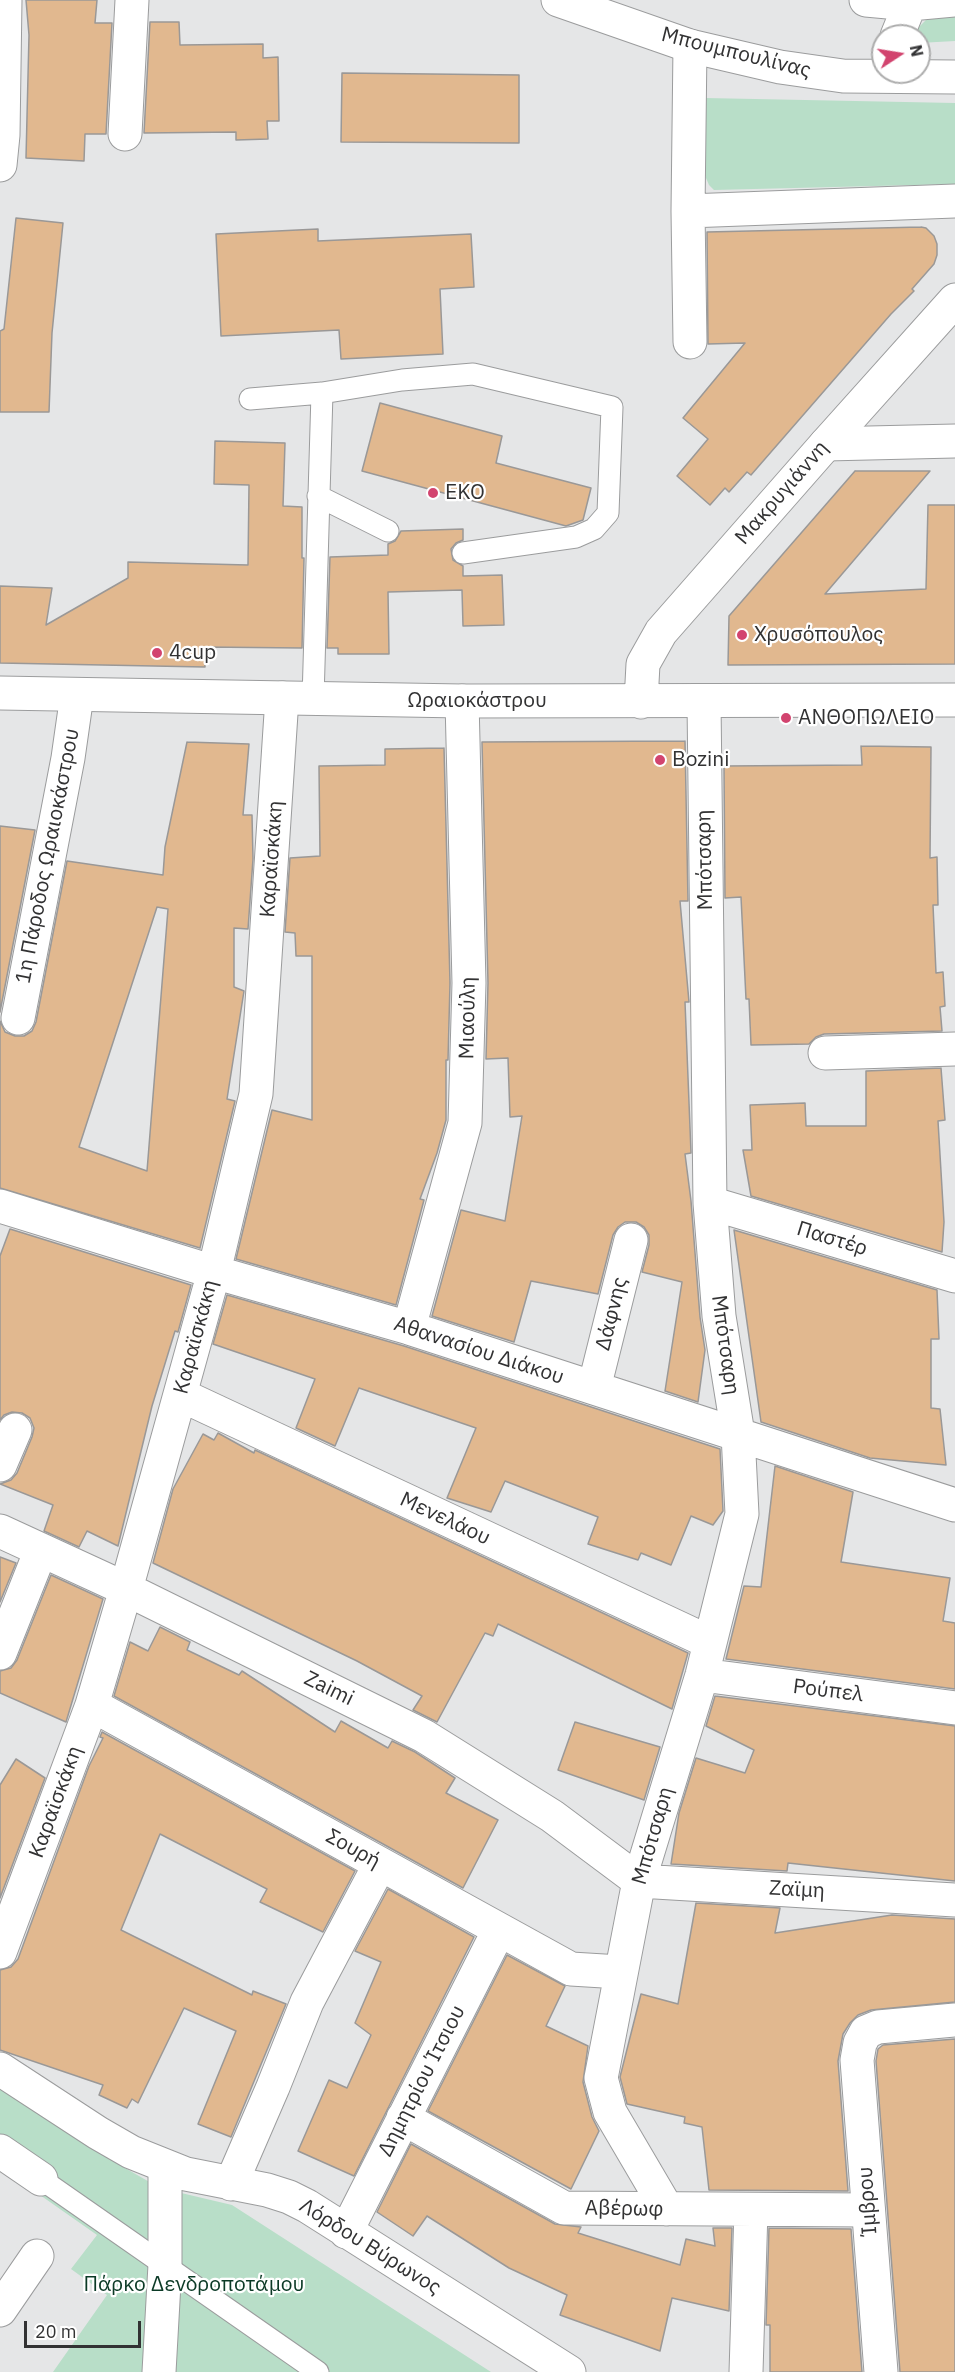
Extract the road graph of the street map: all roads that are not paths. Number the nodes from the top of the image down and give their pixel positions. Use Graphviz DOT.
graph roads {
  1 [pos="5,0"];
  2 [pos="132,0"];
  3 [pos="558,0"];
  4 [pos="866,0"];
  5 [pos="955,0"];
  6 [pos="910,4"];
  7 [pos="902,24"];
  8 [pos="690,46"];
  9 [pos="871,73"];
  10 [pos="931,76"];
  11 [pos="955,77"];
  12 [pos="125,134"];
  13 [pos="0,165"];
  14 [pos="955,201"];
  15 [pos="688,211"];
  16 [pos="955,300"];
  17 [pos="690,342"];
  18 [pos="321,393"];
  19 [pos="250,399"];
  20 [pos="955,441"];
  21 [pos="826,444"];
  22 [pos="318,496"];
  23 [pos="388,531"];
  24 [pos="463,553"];
  25 [pos="0,693"];
  26 [pos="77,695"];
  27 [pos="297,699"];
  28 [pos="955,700"];
  29 [pos="462,701"];
  30 [pos="641,702"];
  31 [pos="704,702"];
  32 [pos="18,1017"];
  33 [pos="955,1049"];
  34 [pos="825,1053"];
  35 [pos="710,1203"];
  36 [pos="0,1206"];
  37 [pos="631,1240"];
  38 [pos="214,1272"];
  39 [pos="955,1276"];
  40 [pos="409,1328"];
  41 [pos="594,1388"];
  42 [pos="181,1395"];
  43 [pos="15,1430"];
  44 [pos="738,1434"];
  45 [pos="0,1465"];
  46 [pos="955,1505"];
  47 [pos="0,1531"];
  48 [pos="41,1550"];
  49 [pos="126,1588"];
  50 [pos="709,1642"];
  51 [pos="0,1653"];
  52 [pos="702,1675"];
  53 [pos="92,1705"];
  54 [pos="955,1708"];
  55 [pos="381,1864"];
  56 [pos="639,1881"];
  57 [pos="955,1900"];
  58 [pos="499,1930"];
  59 [pos="0,1952"];
  60 [pos="620,1972"];
  61 [pos="955,2020"];
  62 [pos="0,2069"];
  63 [pos="404,2118"];
  64 [pos="0,2151"];
  65 [pos="165,2167"];
  66 [pos="41,2179"];
  67 [pos="231,2184"];
  68 [pos="667,2209"];
  69 [pos="751,2210"];
  70 [pos="868,2210"];
  71 [pos="346,2232"];
  72 [pos="37,2256"];
  73 [pos="165,2265"];
  74 [pos="0,2310"];
  75 [pos="553,2367"];
  76 [pos="159,2372"];
  77 [pos="318,2372"];
  78 [pos="746,2372"];
  79 [pos="881,2372"];
  1 -- 13 [label="street"];
  2 -- 12 [label="street"];
  3 -- 8 [label="street, Μπουμπουλίνας"];
  4 -- 6 [label="street"];
  5 -- 6 [label="street"];
  6 -- 7 [label="street"];
  8 -- 9 [label="street, Μπουμπουλίνας"];
  8 -- 15 [label="street"];
  10 -- 11 [label="street, Μπουμπουλίνας"];
  14 -- 15 [label="street"];
  15 -- 17 [label="street"];
  16 -- 21 [label="street, Μακρυγιάννη"];
  18 -- 19 [label="lane"];
  18 -- 22 [label="lane"];
  18 -- 24 [label="lane"];
  20 -- 21 [label="street"];
  21 -- 30 [label="street, Μακρυγιάννη"];
  22 -- 23 [label="lane"];
  22 -- 27 [label="lane"];
  25 -- 26 [label="street, Ωραιοκάστρου"];
  26 -- 27 [label="street, Ωραιοκάστρου"];
  26 -- 32 [label="street, 1η Πάροδος Ωραιοκάστρου"];
  27 -- 29 [label="street, Ωραιοκάστρου"];
  27 -- 38 [label="street, Καραϊσκάκη"];
  28 -- 31 [label="street, Ωραιοκάστρου"];
  29 -- 30 [label="street, Ωραιοκάστρου"];
  29 -- 40 [label="street, Μιαούλη"];
  30 -- 31 [label="street, Ωραιοκάστρου"];
  31 -- 35 [label="street, Μπότσαρη"];
  33 -- 34 [label="street"];
  35 -- 39 [label="street, Παστέρ"];
  35 -- 44 [label="street, Μπότσαρη"];
  36 -- 38 [label="street, Αθανασίου Διάκου"];
  37 -- 41 [label="street, Δάφνης"];
  38 -- 40 [label="street, Αθανασίου Διάκου"];
  38 -- 42 [label="street, Καραϊσκάκη"];
  40 -- 41 [label="street, Αθανασίου Διάκου"];
  41 -- 44 [label="street, Αθανασίου Διάκου"];
  42 -- 49 [label="street, Καραϊσκάκη"];
  42 -- 50 [label="street, Μενελάου"];
  43 -- 45 [label="street"];
  44 -- 46 [label="street, Αθανασίου Διάκου"];
  44 -- 50 [label="street, Μπότσαρη"];
  47 -- 48 [label="street, Zaimi"];
  48 -- 49 [label="street, Zaimi"];
  48 -- 51 [label="street"];
  49 -- 53 [label="street, Καραϊσκάκη"];
  49 -- 56 [label="street, Zaimi"];
  50 -- 52 [label="street, Μπότσαρη"];
  52 -- 54 [label="street, Ρούπελ"];
  52 -- 56 [label="street, Μπότσαρη"];
  53 -- 55 [label="street, Σουρή"];
  53 -- 59 [label="street, Καραϊσκάκη"];
  55 -- 58 [label="street, Σουρή"];
  55 -- 67 [label="street"];
  56 -- 57 [label="street, Ζαϊμη"];
  56 -- 60 [label="street, Μπότσαρη"];
  58 -- 60 [label="street, Σουρή"];
  58 -- 63 [label="street, Δημητρίου Ίτσιου"];
  60 -- 68 [label="street, Μπότσαρη"];
  61 -- 70 [label="street, Ίμβρου"];
  62 -- 65 [label="street, Λόρδου Βύρωνος"];
  63 -- 68 [label="street, Αβέρωφ"];
  63 -- 71 [label="street, Δημητρίου Ίτσιου"];
  64 -- 66 [label="street"];
  65 -- 67 [label="street, Λόρδου Βύρωνος"];
  65 -- 73 [label="street"];
  66 -- 73 [label="lane"];
  67 -- 71 [label="street, Λόρδου Βύρωνος"];
  68 -- 69 [label="street, Αβέρωφ"];
  69 -- 70 [label="street, Αβέρωφ"];
  69 -- 78 [label="street"];
  70 -- 79 [label="street, Ίμβρου"];
  71 -- 75 [label="street, Λόρδου Βύρωνος"];
  72 -- 74 [label="street"];
  73 -- 76 [label="street"];
  73 -- 77 [label="lane"];
}
